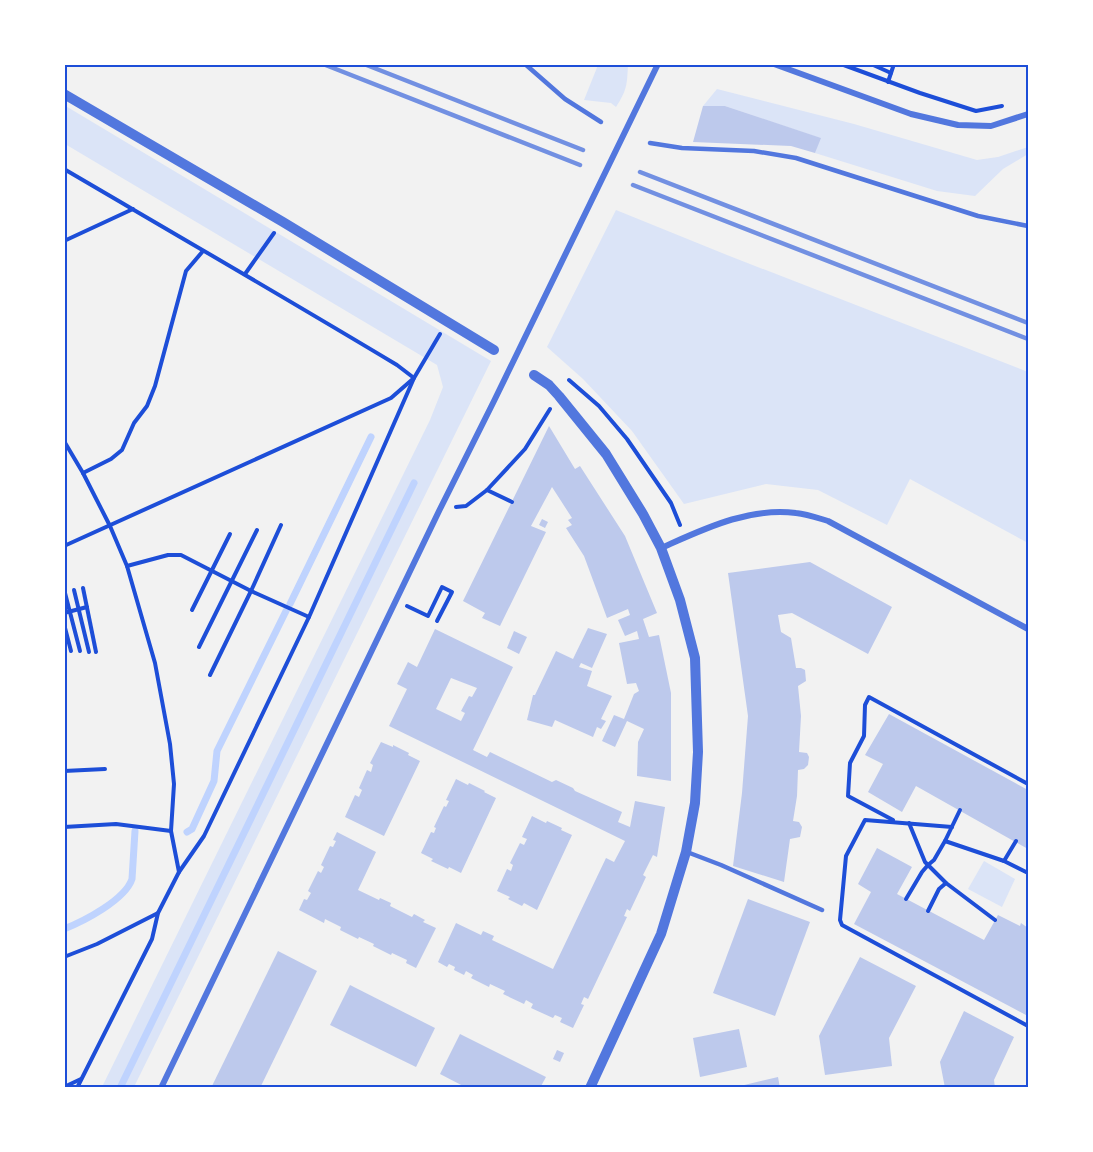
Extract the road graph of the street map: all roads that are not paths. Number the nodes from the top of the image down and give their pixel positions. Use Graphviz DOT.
graph roads {
  1 [pos="525,64"];
  2 [pos="658,64"];
  3 [pos="774,64"];
  4 [pos="64,94"];
  5 [pos="1029,114"];
  6 [pos="601,122"];
  7 [pos="650,142"];
  8 [pos="1029,226"];
  9 [pos="494,350"];
  10 [pos="534,375"];
  11 [pos="661,548"];
  12 [pos="1029,629"];
  13 [pos="686,852"];
  14 [pos="822,910"];
  15 [pos="161,1088"];
  16 [pos="590,1088"];
  1 -- 6 [label="lane"];
  2 -- 15 [label="street"];
  3 -- 5 [label="street"];
  4 -- 9 [label="street"];
  7 -- 8 [label="lane"];
  10 -- 11 [label="street"];
  11 -- 12 [label="street"];
  11 -- 13 [label="street"];
  13 -- 14 [label="lane"];
  13 -- 16 [label="street"];
}
